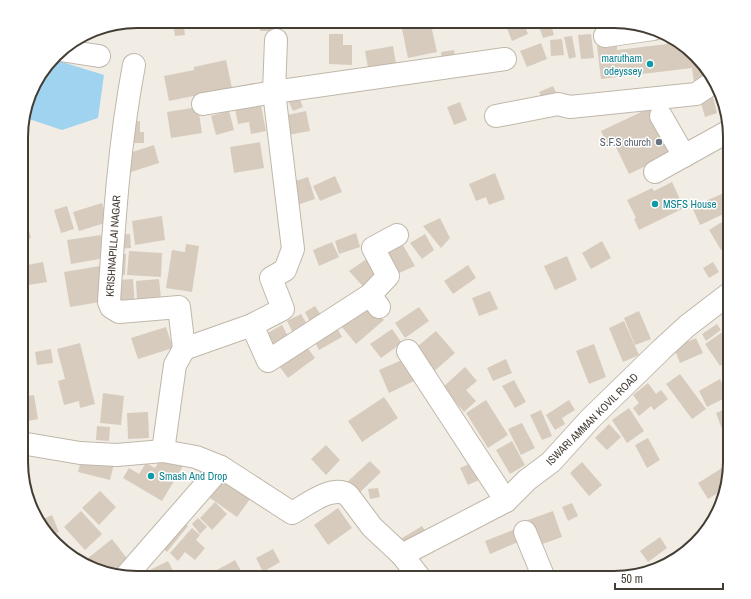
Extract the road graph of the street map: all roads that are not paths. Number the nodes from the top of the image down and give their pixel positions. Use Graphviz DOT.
graph roads {
  1 [pos="638,31"];
  2 [pos="605,36"];
  3 [pos="276,40"];
  4 [pos="69,51"];
  5 [pos="99,56"];
  6 [pos="505,59"];
  7 [pos="134,65"];
  8 [pos="710,85"];
  9 [pos="274,92"];
  10 [pos="203,104"];
  11 [pos="496,116"];
  12 [pos="661,116"];
  13 [pos="723,134"];
  14 [pos="684,156"];
  15 [pos="655,172"];
  16 [pos="397,235"];
  17 [pos="723,298"];
  18 [pos="252,325"];
  19 [pos="184,349"];
  20 [pos="408,351"];
  21 [pos="28,443"];
  22 [pos="163,451"];
  23 [pos="221,466"];
  24 [pos="506,501"];
  25 [pos="525,532"];
  26 [pos="402,556"];
  27 [pos="130,571"];
  28 [pos="414,571"];
  29 [pos="541,571"];
  1 -- 2 [label="street"];
  3 -- 9 [label="street"];
  4 -- 5 [label="street"];
  6 -- 9 [label="street"];
  7 -- 19 [label="street, KRISHNAPILLAI NAGAR"];
  8 -- 11 [label="street"];
  9 -- 10 [label="street"];
  9 -- 18 [label="street"];
  12 -- 14 [label="street"];
  13 -- 14 [label="street"];
  14 -- 15 [label="street"];
  16 -- 18 [label="street"];
  17 -- 24 [label="street, ISWARI AMMAN KOVIL ROAD"];
  18 -- 19 [label="street"];
  19 -- 22 [label="street"];
  20 -- 24 [label="street"];
  21 -- 22 [label="street"];
  22 -- 23 [label="street"];
  23 -- 26 [label="street"];
  23 -- 27 [label="street"];
  24 -- 26 [label="street, ISWARI AMMAN KOVIL ROAD"];
  25 -- 29 [label="street"];
  26 -- 28 [label="street"];
}
